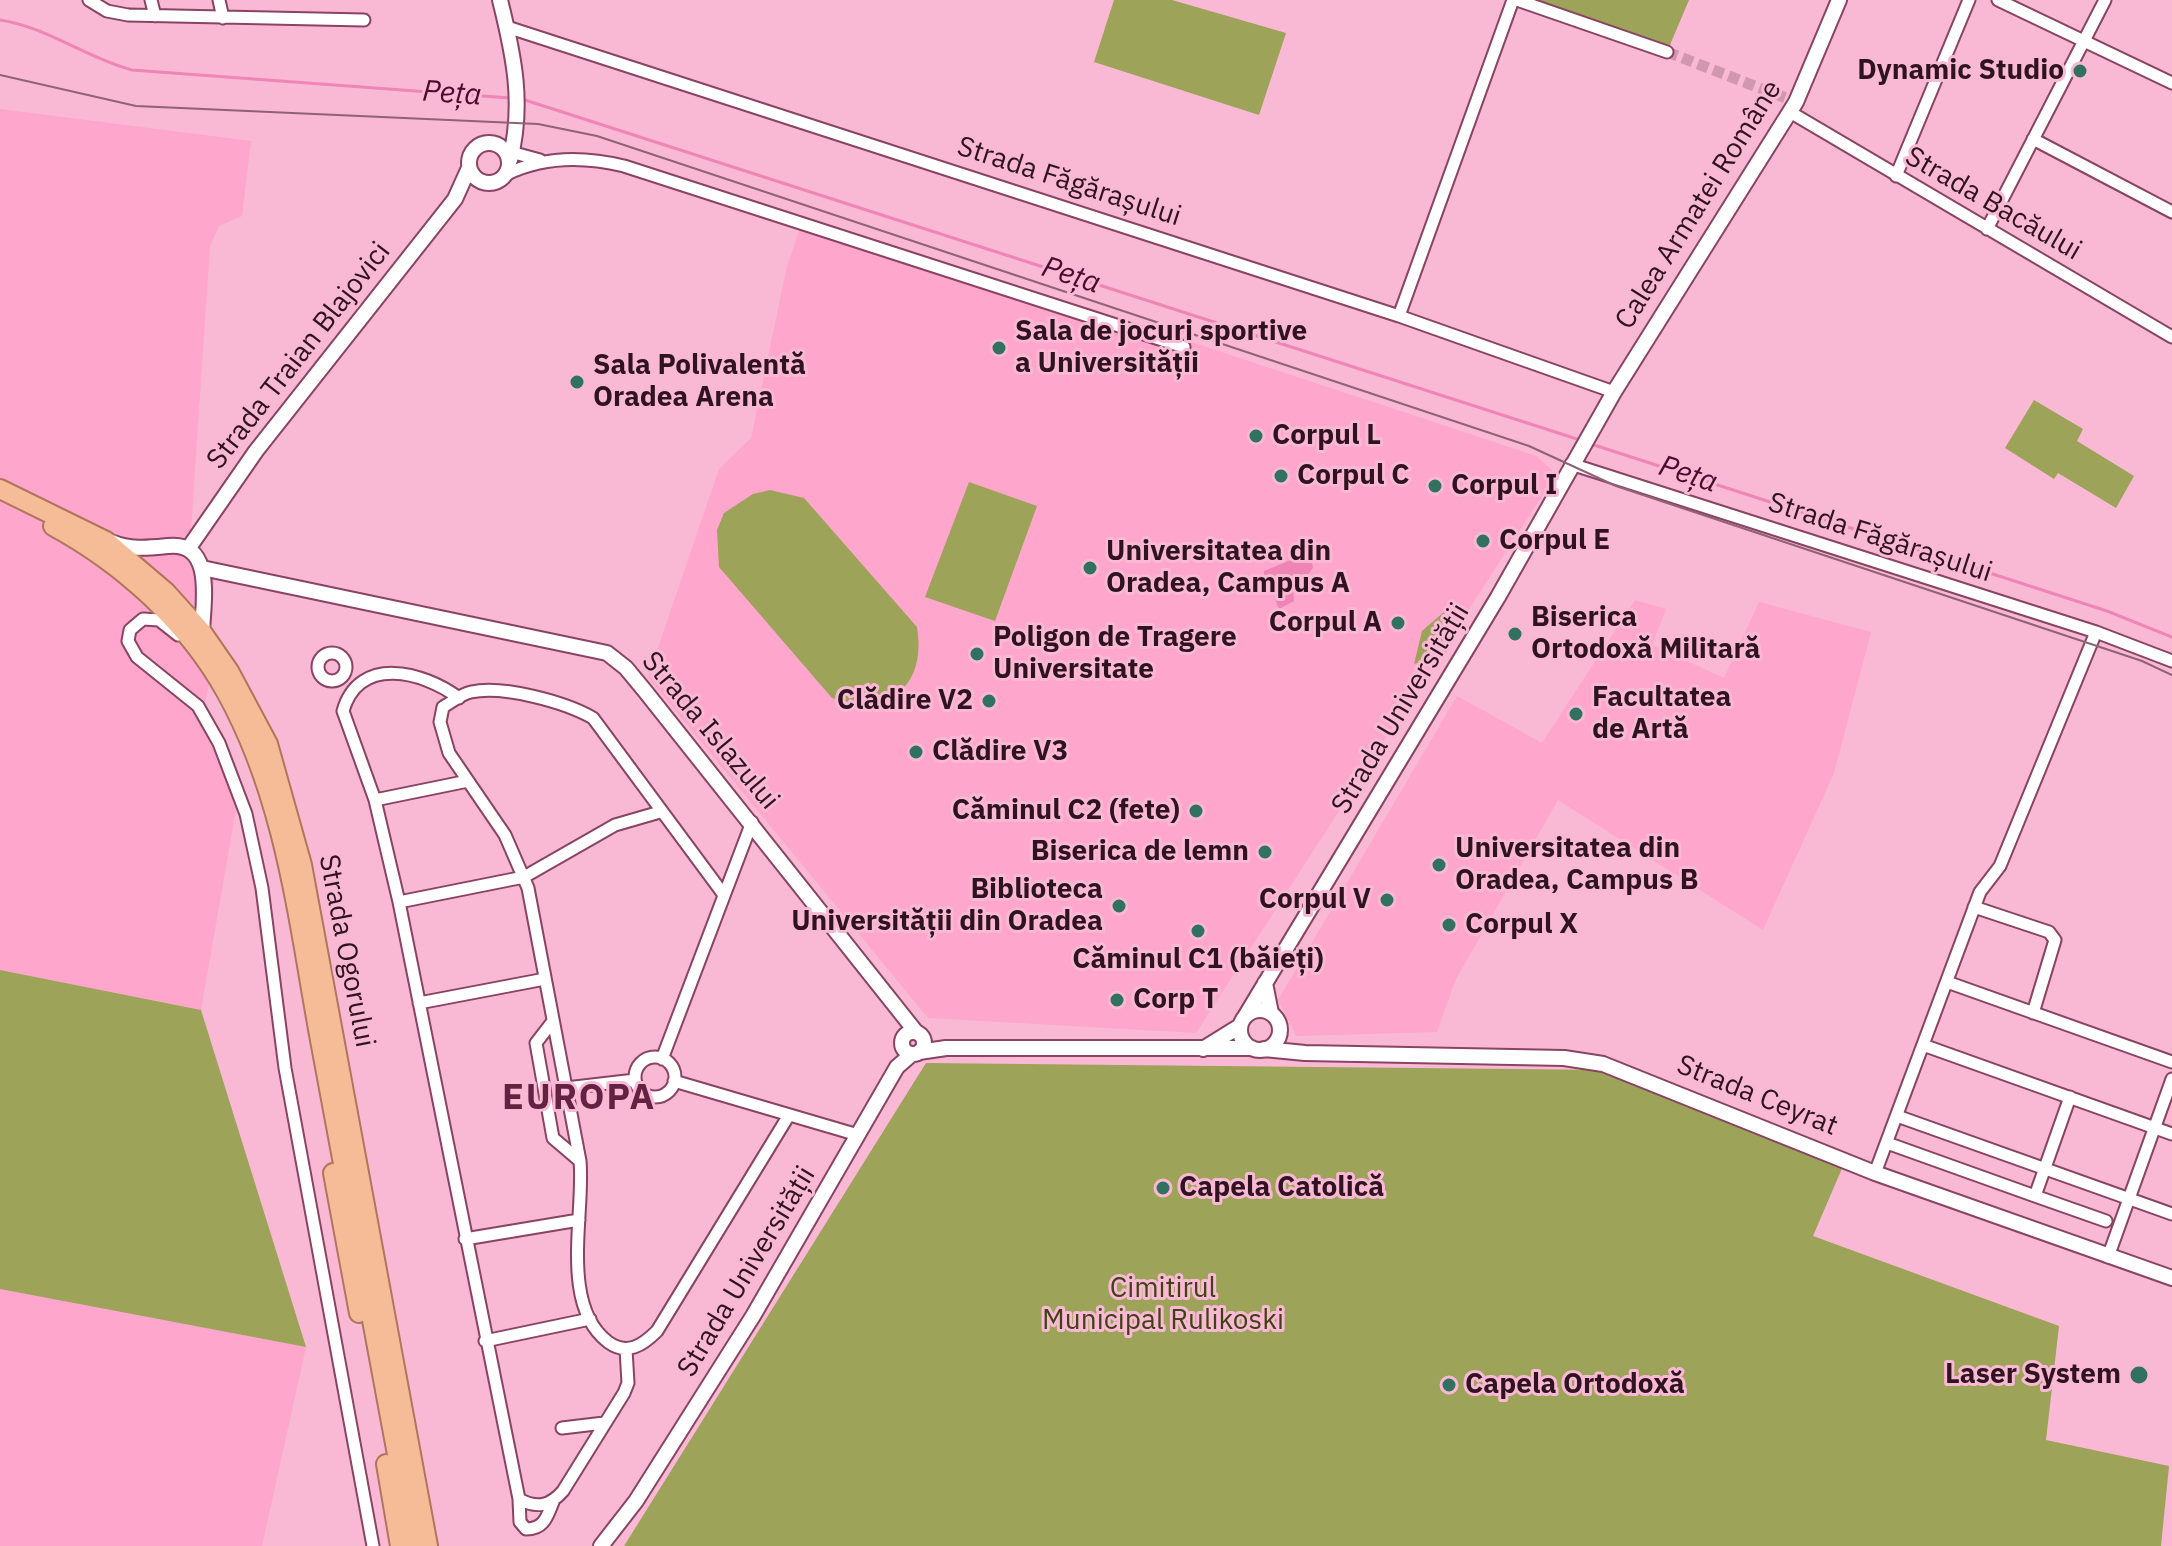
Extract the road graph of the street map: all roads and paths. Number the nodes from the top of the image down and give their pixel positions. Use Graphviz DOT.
graph roads {
  1 [pos="89,0"];
  2 [pos="151,0"];
  3 [pos="219,0"];
  4 [pos="500,0"];
  5 [pos="1515,0"];
  6 [pos="1839,0"];
  7 [pos="1969,0"];
  8 [pos="1998,0"];
  9 [pos="2105,0"];
  10 [pos="155,16"];
  11 [pos="223,18"];
  12 [pos="364,20"];
  13 [pos="507,27"];
  14 [pos="2084,39"];
  15 [pos="1667,52"];
  16 [pos="2172,83"];
  17 [pos="1790,112"];
  18 [pos="2033,139"];
  19 [pos="505,156"];
  20 [pos="540,160"];
  21 [pos="469,168"];
  22 [pos="1896,176"];
  23 [pos="489,184"];
  24 [pos="455,199"];
  25 [pos="2172,212"];
  26 [pos="1987,229"];
  27 [pos="1399,316"];
  28 [pos="2172,337"];
  29 [pos="1184,347"];
  30 [pos="1614,392"];
  31 [pos="1591,430"];
  32 [pos="1573,461"];
  33 [pos="0,489"];
  34 [pos="0,501"];
  35 [pos="106,541"];
  36 [pos="188,549"];
  37 [pos="202,568"];
  38 [pos="202,632"];
  39 [pos="2096,632"];
  40 [pos="205,659"];
  41 [pos="2172,661"];
  42 [pos="343,676"];
  43 [pos="355,686"];
  44 [pos="459,698"];
  45 [pos="468,781"];
  46 [pos="375,800"];
  47 [pos="660,812"];
  48 [pos="752,822"];
  49 [pos="524,877"];
  50 [pos="724,895"];
  51 [pos="399,902"];
  52 [pos="1974,907"];
  53 [pos="545,979"];
  54 [pos="1947,982"];
  55 [pos="1265,983"];
  56 [pos="419,1003"];
  57 [pos="2033,1013"];
  58 [pos="1275,1019"];
  59 [pos="553,1021"];
  60 [pos="1243,1021"];
  61 [pos="326,1035"];
  62 [pos="913,1043"];
  63 [pos="1923,1045"];
  64 [pos="1258,1048"];
  65 [pos="1201,1050"];
  66 [pos="1305,1053"];
  67 [pos="662,1059"];
  68 [pos="2172,1062"];
  69 [pos="2172,1079"];
  70 [pos="635,1080"];
  71 [pos="674,1081"];
  72 [pos="566,1088"];
  73 [pos="2070,1097"];
  74 [pos="789,1115"];
  75 [pos="1897,1116"];
  76 [pos="2154,1128"];
  77 [pos="2172,1134"];
  78 [pos="858,1135"];
  79 [pos="1887,1143"];
  80 [pos="580,1161"];
  81 [pos="2045,1169"];
  82 [pos="1875,1173"];
  83 [pos="2035,1196"];
  84 [pos="2128,1199"];
  85 [pos="2172,1214"];
  86 [pos="579,1220"];
  87 [pos="2106,1221"];
  88 [pos="465,1239"];
  89 [pos="2108,1257"];
  90 [pos="2172,1278"];
  91 [pos="590,1319"];
  92 [pos="485,1341"];
  93 [pos="626,1349"];
  94 [pos="604,1423"];
  95 [pos="562,1428"];
  96 [pos="519,1499"];
  97 [pos="636,1501"];
  98 [pos="553,1502"];
  99 [pos="373,1546"];
  100 [pos="400,1546"];
  101 [pos="414,1546"];
  102 [pos="428,1546"];
  103 [pos="437,1546"];
  104 [pos="601,1546"];
  105 [pos="610,1546"];
  1 -- 10 [label="street"];
  2 -- 10 [label="street"];
  3 -- 11 [label="street"];
  4 -- 13 [label="street"];
  5 -- 15 [label="street"];
  5 -- 27 [label="street"];
  6 -- 17 [label="street, Calea Armatei Române"];
  7 -- 22 [label="street"];
  8 -- 14 [label="street"];
  9 -- 14 [label="street"];
  10 -- 11 [label="street"];
  11 -- 12 [label="street"];
  13 -- 19 [label="street"];
  13 -- 27 [label="street, Strada Făgărașului"];
  14 -- 16 [label="street"];
  14 -- 18 [label="street"];
  17 -- 22 [label="street, Strada Bacăului"];
  17 -- 30 [label="street, Calea Armatei Române"];
  18 -- 25 [label="street"];
  18 -- 26 [label="street"];
  19 -- 20 [label="street"];
  19 -- 20 [label="street"];
  19 -- 21 [label="street, Strada Traian Blajovici"];
  19 -- 23 [label="street, Strada Traian Blajovici"];
  20 -- 29 [label="street"];
  21 -- 23 [label="street"];
  21 -- 24 [label="street, Strada Traian Blajovici"];
  22 -- 26 [label="street, Strada Bacăului"];
  23 -- 24 [label="street, Strada Traian Blajovici"];
  24 -- 36 [label="street, Strada Traian Blajovici"];
  26 -- 28 [label="street, Strada Bacăului"];
  27 -- 30 [label="street, Strada Făgărașului"];
  30 -- 31 [label="street, Calea Armatei Române"];
  31 -- 32 [label="street, Strada Universității"];
  32 -- 39 [label="street, Strada Făgărașului"];
  32 -- 55 [label="street, Strada Universității"];
  33 -- 35 [label="highway, Strada Ogorului"];
  34 -- 40 [label="highway, Strada Ogorului"];
  35 -- 36 [label="street"];
  35 -- 38 [label="highway, Strada Ogorului"];
  36 -- 37 [label="street"];
  37 -- 38 [label="street"];
  37 -- 48 [label="street, Strada Islazului"];
  38 -- 61 [label="highway, Strada Ogorului"];
  39 -- 41 [label="street, Strada Făgărașului"];
  39 -- 52 [label="street"];
  40 -- 61 [label="highway, Strada Ogorului"];
  40 -- 99 [label="street"];
  42 -- 43 [label="street"];
  43 -- 44 [label="street"];
  43 -- 46 [label="street"];
  44 -- 45 [label="street"];
  44 -- 47 [label="street"];
  45 -- 46 [label="street"];
  45 -- 49 [label="street"];
  46 -- 51 [label="street"];
  47 -- 49 [label="street"];
  47 -- 50 [label="street"];
  48 -- 50 [label="street"];
  48 -- 62 [label="street, Strada Islazului"];
  49 -- 51 [label="street"];
  49 -- 53 [label="street"];
  50 -- 67 [label="street"];
  51 -- 56 [label="street"];
  52 -- 54 [label="street"];
  52 -- 57 [label="street"];
  53 -- 56 [label="street"];
  53 -- 59 [label="street"];
  54 -- 57 [label="street"];
  54 -- 63 [label="street"];
  55 -- 58 [label="street"];
  55 -- 60 [label="street, Strada Universității"];
  56 -- 88 [label="street"];
  57 -- 68 [label="street"];
  58 -- 60 [label="street"];
  58 -- 64 [label="street"];
  58 -- 66 [label="street"];
  59 -- 72 [label="street"];
  59 -- 80 [label="street"];
  60 -- 64 [label="street"];
  60 -- 65 [label="street, Strada Universității"];
  61 -- 100 [label="highway"];
  61 -- 101 [label="highway, Strada Ogorului"];
  61 -- 102 [label="highway, Strada Ogorului"];
  61 -- 103 [label="highway"];
  62 -- 65 [label="street"];
  62 -- 78 [label="street, Strada Universității"];
  63 -- 73 [label="street"];
  63 -- 75 [label="street"];
  64 -- 65 [label="street"];
  64 -- 66 [label="street, Strada Ceyrat"];
  66 -- 82 [label="street, Strada Ceyrat"];
  67 -- 70 [label="street"];
  67 -- 71 [label="street"];
  69 -- 76 [label="street"];
  70 -- 71 [label="street"];
  70 -- 72 [label="street"];
  71 -- 74 [label="street"];
  72 -- 80 [label="street"];
  73 -- 76 [label="street"];
  73 -- 81 [label="street"];
  74 -- 78 [label="street"];
  74 -- 93 [label="street"];
  75 -- 79 [label="street"];
  75 -- 81 [label="street"];
  76 -- 77 [label="street"];
  76 -- 84 [label="street"];
  78 -- 97 [label="street, Strada Universității"];
  79 -- 82 [label="street"];
  79 -- 83 [label="street"];
  80 -- 86 [label="street"];
  81 -- 83 [label="street"];
  81 -- 84 [label="street"];
  82 -- 89 [label="street, Strada Ceyrat"];
  83 -- 87 [label="street"];
  84 -- 85 [label="street"];
  84 -- 89 [label="street"];
  86 -- 88 [label="street"];
  86 -- 91 [label="street"];
  88 -- 92 [label="street"];
  89 -- 90 [label="street, Strada Ceyrat"];
  91 -- 92 [label="street"];
  91 -- 93 [label="street"];
  92 -- 96 [label="street"];
  93 -- 94 [label="street"];
  94 -- 95 [label="street"];
  94 -- 98 [label="street"];
  96 -- 98 [label="street"];
  96 -- 98 [label="street"];
  97 -- 104 [label="street, Strada Universității"];
  97 -- 105 [label="street, Strada Universității"];
}
